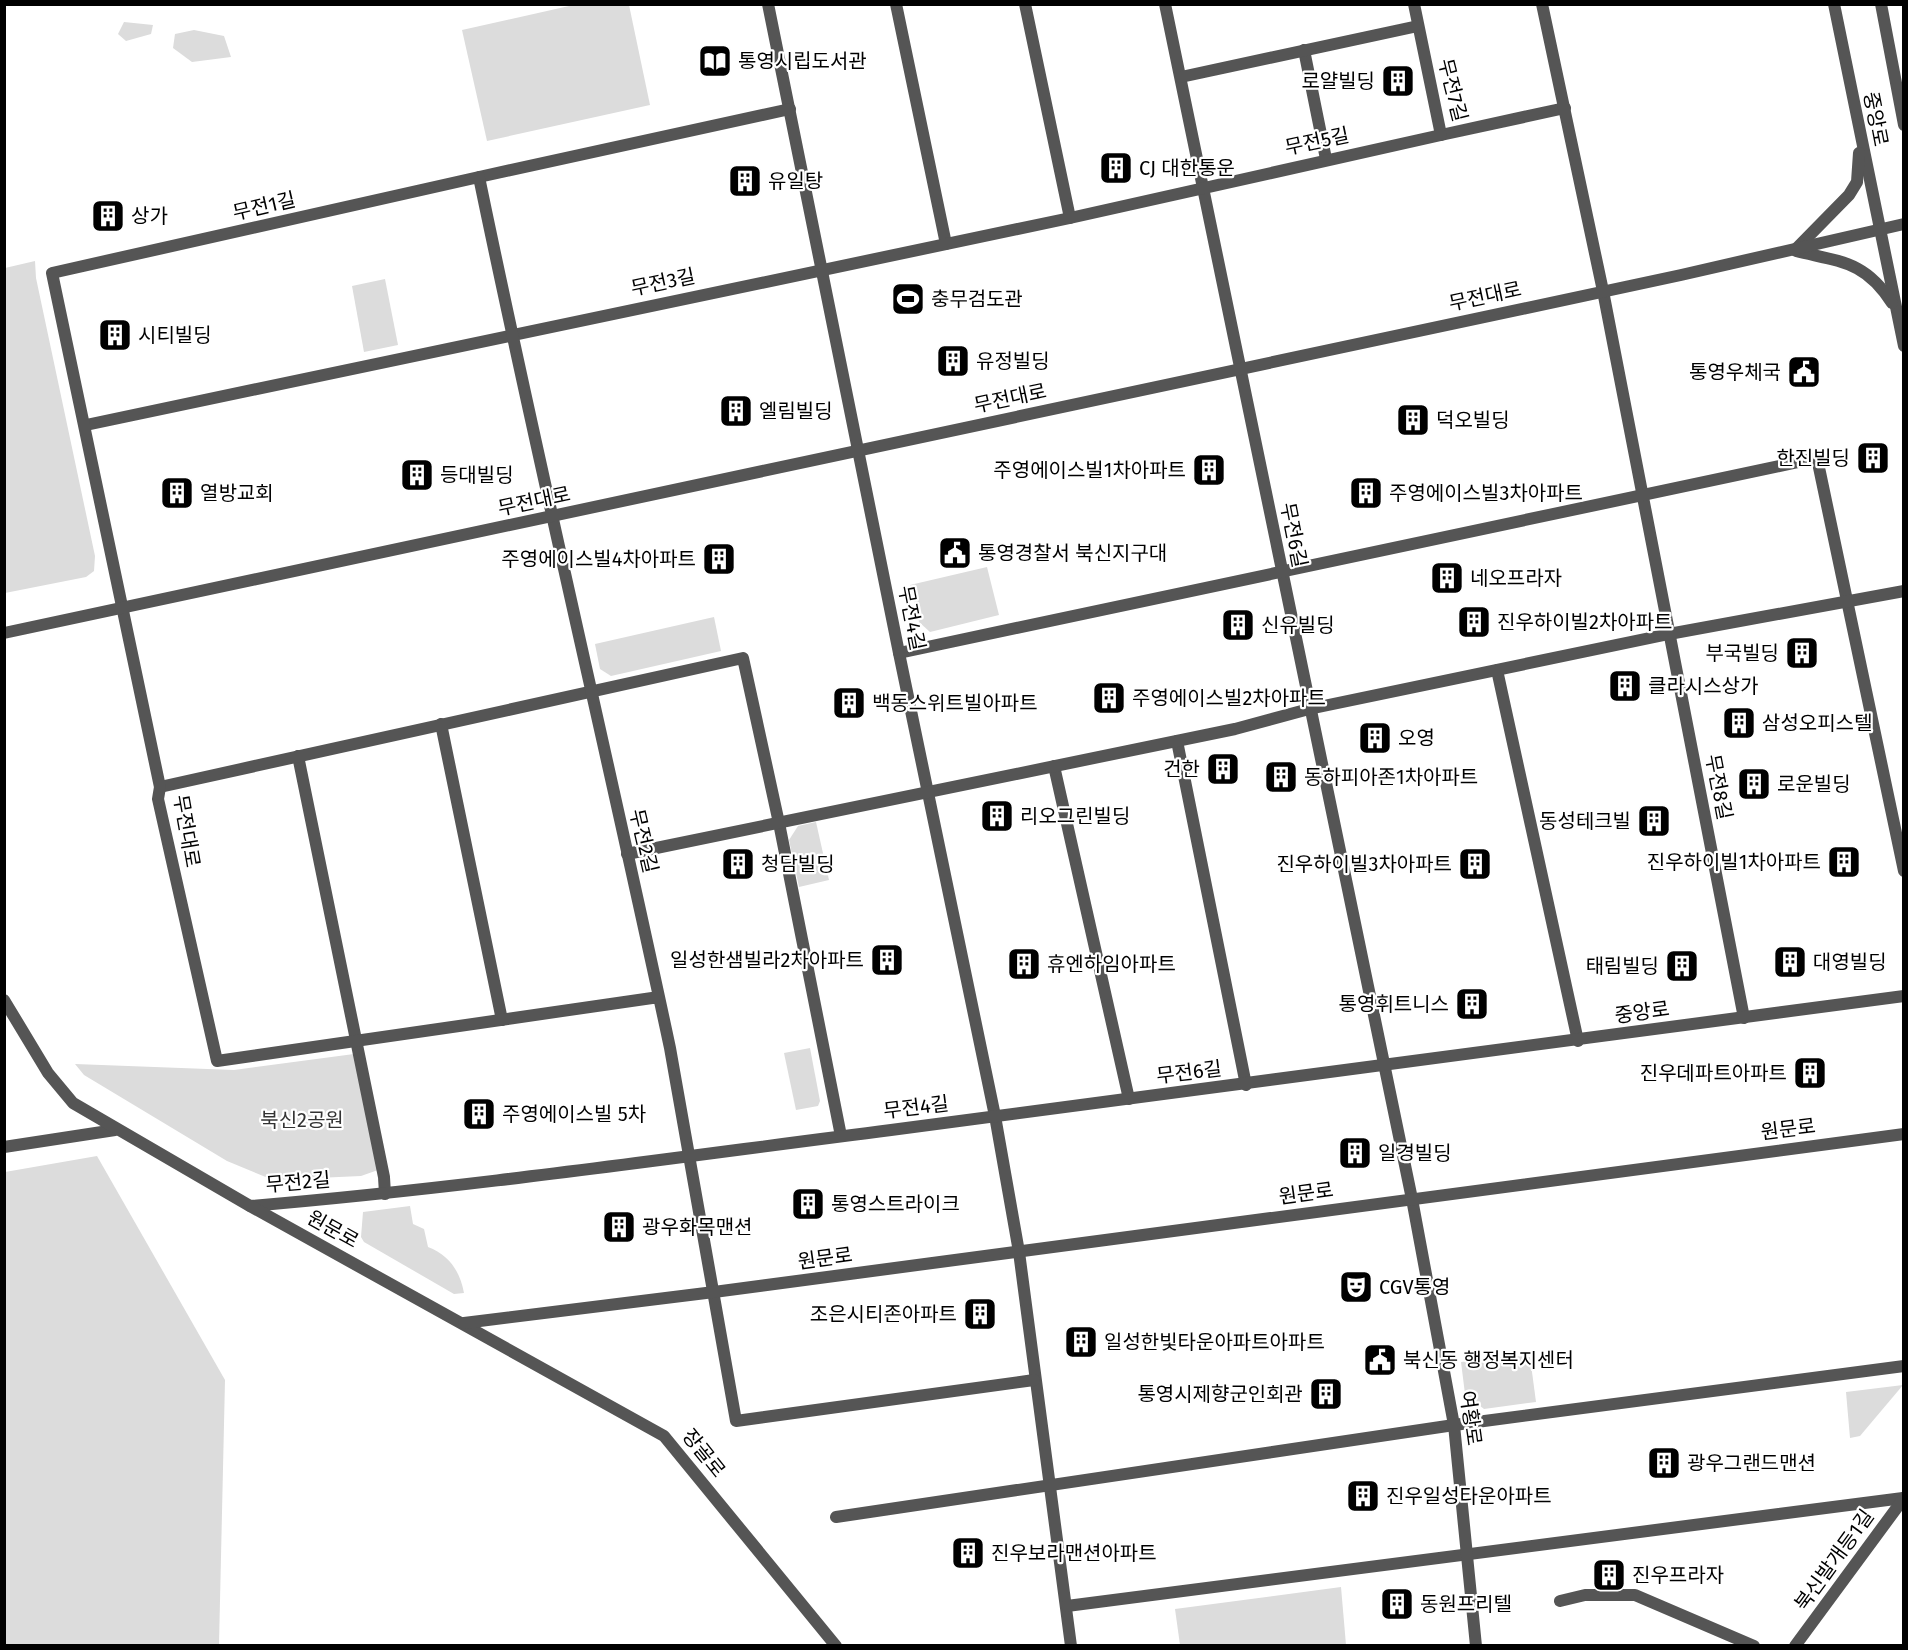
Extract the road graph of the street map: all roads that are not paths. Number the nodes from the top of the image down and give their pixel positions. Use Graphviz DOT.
graph roads {
  1 [pos="768,4"];
  2 [pos="896,4"];
  3 [pos="1025,4"];
  4 [pos="1165,4"];
  5 [pos="1414,4"];
  6 [pos="1542,4"];
  7 [pos="1834,4"];
  8 [pos="1881,4"];
  9 [pos="1418,26"];
  10 [pos="1304,50"];
  11 [pos="1181,77"];
  12 [pos="1565,108"];
  13 [pos="790,109"];
  14 [pos="1904,125"];
  15 [pos="1441,135"];
  16 [pos="1860,140"];
  17 [pos="1326,159"];
  18 [pos="479,177"];
  19 [pos="1202,188"];
  20 [pos="1070,218"];
  21 [pos="1904,224"];
  22 [pos="1878,229"];
  23 [pos="946,244"];
  24 [pos="1795,251"];
  25 [pos="823,269"];
  26 [pos="1603,291"];
  27 [pos="1896,309"];
  28 [pos="512,334"];
  29 [pos="1904,346"];
  30 [pos="1241,369"];
  31 [pos="86,425"];
  32 [pos="860,450"];
  33 [pos="1642,496"];
  34 [pos="552,518"];
  35 [pos="1281,570"];
  36 [pos="1904,591"];
  37 [pos="1846,603"];
  38 [pos="123,608"];
  39 [pos="4,633"];
  40 [pos="1670,634"];
  41 [pos="898,653"];
  42 [pos="1497,670"];
  43 [pos="591,693"];
  44 [pos="1309,710"];
  45 [pos="441,724"];
  46 [pos="1178,741"];
  47 [pos="298,756"];
  48 [pos="1054,766"];
  49 [pos="160,787"];
  50 [pos="927,793"];
  51 [pos="779,823"];
  52 [pos="627,854"];
  53 [pos="1904,871"];
  54 [pos="1904,996"];
  55 [pos="659,997"];
  56 [pos="4,1000"];
  57 [pos="1744,1018"];
  58 [pos="502,1020"];
  59 [pos="357,1041"];
  60 [pos="1578,1041"];
  61 [pos="1386,1067"];
  62 [pos="1246,1084"];
  63 [pos="1129,1099"];
  64 [pos="996,1116"];
  65 [pos="116,1130"];
  66 [pos="1904,1134"];
  67 [pos="841,1136"];
  68 [pos="4,1147"];
  69 [pos="690,1155"];
  70 [pos="385,1194"];
  71 [pos="1412,1199"];
  72 [pos="250,1206"];
  73 [pos="1019,1252"];
  74 [pos="714,1292"];
  75 [pos="464,1323"];
  76 [pos="1904,1366"];
  77 [pos="1034,1380"];
  78 [pos="1454,1425"];
  79 [pos="1050,1484"];
  80 [pos="1904,1498"];
  81 [pos="836,1517"];
  82 [pos="1465,1554"];
  83 [pos="1560,1601"];
  84 [pos="1067,1606"];
  85 [pos="836,1646"];
  86 [pos="1071,1646"];
  87 [pos="1476,1646"];
  88 [pos="1754,1646"];
  89 [pos="1795,1646"];
  1 -- 13 [label="street"];
  2 -- 23 [label="street"];
  3 -- 20 [label="street"];
  4 -- 11 [label="street"];
  5 -- 9 [label="street, 무전7길"];
  6 -- 12 [label="street"];
  7 -- 16 [label="street, 중앙로"];
  8 -- 14 [label="street, 중앙로"];
  9 -- 10 [label="street"];
  9 -- 15 [label="street, 무전7길"];
  10 -- 11 [label="street"];
  10 -- 17 [label="street"];
  11 -- 19 [label="street"];
  12 -- 15 [label="street, 무전7길"];
  12 -- 26 [label="street"];
  13 -- 18 [label="street"];
  13 -- 25 [label="street"];
  15 -- 17 [label="street, 무전5길"];
  16 -- 22 [label="street, 중앙로"];
  16 -- 24 [label="street"];
  17 -- 19 [label="street, 무전5길"];
  18 -- 28 [label="street"];
  18 -- 31 [label="street, 무전1길"];
  19 -- 20 [label="street, 무전5길"];
  19 -- 30 [label="street"];
  20 -- 23 [label="street, 무전5길"];
  21 -- 22 [label="street, 무전대로"];
  22 -- 24 [label="street, 무전대로"];
  22 -- 27 [label="street, 중앙로"];
  23 -- 25 [label="street, 무전5길"];
  24 -- 26 [label="street, 무전대로"];
  24 -- 27 [label="street"];
  25 -- 28 [label="street, 무전3길"];
  25 -- 32 [label="street"];
  26 -- 30 [label="street, 무전대로"];
  26 -- 33 [label="street, 무전8길"];
  27 -- 29 [label="street, 중앙로"];
  28 -- 31 [label="street"];
  28 -- 34 [label="street"];
  30 -- 32 [label="street, 무전대로"];
  30 -- 35 [label="street, 무전6길"];
  31 -- 38 [label="street, 무전1길"];
  32 -- 34 [label="street, 무전대로"];
  32 -- 41 [label="street, 무전4길"];
  33 -- 35 [label="street"];
  33 -- 37 [label="street"];
  33 -- 40 [label="street, 무전8길"];
  34 -- 38 [label="street, 무전대로"];
  34 -- 43 [label="street, 무전2길"];
  35 -- 41 [label="street"];
  35 -- 44 [label="street, 무전6길"];
  36 -- 37 [label="street"];
  37 -- 40 [label="street"];
  37 -- 53 [label="street"];
  38 -- 39 [label="street, 무전대로"];
  38 -- 49 [label="street, 무전대로"];
  40 -- 42 [label="street"];
  40 -- 57 [label="street, 무전8길"];
  41 -- 50 [label="street, 무전4길"];
  42 -- 44 [label="street"];
  42 -- 60 [label="street"];
  43 -- 45 [label="street"];
  43 -- 51 [label="street"];
  43 -- 52 [label="street, 무전2길"];
  44 -- 46 [label="street"];
  44 -- 61 [label="street, 무전6길"];
  45 -- 47 [label="street"];
  45 -- 58 [label="street"];
  46 -- 48 [label="street"];
  46 -- 62 [label="street"];
  47 -- 49 [label="street"];
  47 -- 59 [label="street"];
  48 -- 50 [label="street"];
  48 -- 63 [label="street"];
  49 -- 59 [label="street, 무전대로"];
  50 -- 51 [label="street"];
  50 -- 64 [label="street, 무전4길"];
  51 -- 52 [label="street"];
  51 -- 67 [label="street"];
  52 -- 55 [label="street, 무전2길"];
  54 -- 57 [label="street, 중앙로"];
  55 -- 58 [label="street"];
  55 -- 69 [label="street, 무전2길"];
  56 -- 65 [label="street, 원문로"];
  57 -- 60 [label="street, 중앙로"];
  58 -- 59 [label="street"];
  59 -- 70 [label="street"];
  60 -- 61 [label="street, 중앙로"];
  61 -- 62 [label="street, 무전6길"];
  61 -- 71 [label="street, 무전6길"];
  62 -- 63 [label="street, 무전6길"];
  63 -- 64 [label="street, 무전6길"];
  64 -- 67 [label="street, 무전4길"];
  64 -- 73 [label="street, 무전4길"];
  65 -- 68 [label="street"];
  65 -- 72 [label="street, 원문로"];
  66 -- 71 [label="street, 원문로"];
  67 -- 69 [label="street, 무전4길"];
  69 -- 70 [label="street, 무전2길"];
  69 -- 74 [label="street, 무전2길"];
  70 -- 72 [label="street, 무전2길"];
  71 -- 73 [label="street, 원문로"];
  71 -- 78 [label="street, 여황로"];
  72 -- 75 [label="street, 원문로"];
  73 -- 74 [label="street, 원문로"];
  73 -- 77 [label="street, 무전4길"];
  74 -- 75 [label="street, 원문로"];
  74 -- 77 [label="street"];
  75 -- 85 [label="street, 장골로"];
  76 -- 78 [label="street"];
  77 -- 79 [label="street, 무전4길"];
  78 -- 79 [label="street"];
  78 -- 82 [label="street, 여황로"];
  79 -- 81 [label="street"];
  79 -- 84 [label="street, 무전4길"];
  80 -- 82 [label="street"];
  80 -- 89 [label="street, 북신발개등1길"];
  82 -- 84 [label="street"];
  82 -- 87 [label="street, 여황로"];
  83 -- 88 [label="street"];
  84 -- 86 [label="street, 무전4길"];
}
